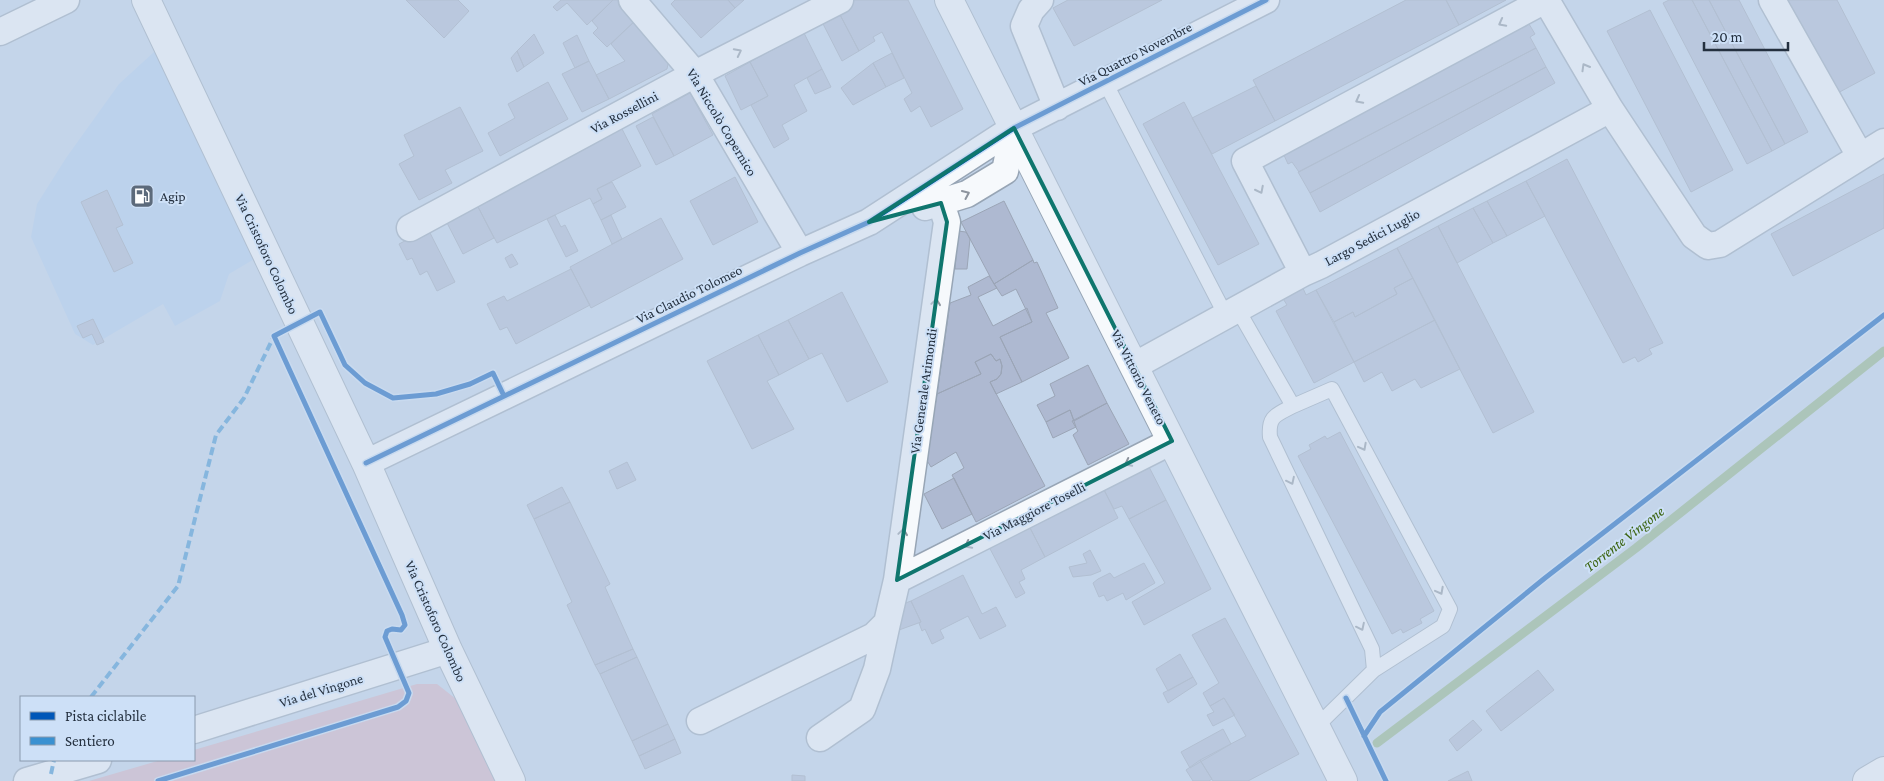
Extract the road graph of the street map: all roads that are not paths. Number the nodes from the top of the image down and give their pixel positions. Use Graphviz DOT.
graph roads {
  1 [pos="66,0"];
  2 [pos="146,0"];
  3 [pos="632,0"];
  4 [pos="840,0"];
  5 [pos="949,0"];
  6 [pos="1040,0"];
  7 [pos="1266,0"];
  8 [pos="1546,0"];
  9 [pos="1772,0"];
  10 [pos="0,32"];
  11 [pos="695,74"];
  12 [pos="1105,82"];
  13 [pos="1057,107"];
  14 [pos="1610,109"];
  15 [pos="1014,128"];
  16 [pos="1884,142"];
  17 [pos="1860,156"];
  18 [pos="941,203"];
  19 [pos="869,222"];
  20 [pos="410,228"];
  21 [pos="800,253"];
  22 [pos="1303,273"];
  23 [pos="1232,313"];
  24 [pos="1134,366"];
  25 [pos="1293,406"];
  26 [pos="1172,441"];
  27 [pos="366,463"];
  28 [pos="896,580"];
  29 [pos="886,623"];
  30 [pos="448,650"];
  31 [pos="1374,670"];
  32 [pos="700,721"];
  33 [pos="1316,727"];
  34 [pos="195,730"];
  35 [pos="820,738"];
  36 [pos="95,761"];
  37 [pos="1884,771"];
  38 [pos="26,781"];
  39 [pos="511,781"];
  40 [pos="1343,781"];
  41 [pos="1867,781"];
  1 -- 10 [label="street"];
  2 -- 27 [label="main road, Via Cristoforo Colombo"];
  3 -- 11 [label="street, Via Niccolò Copernico"];
  11 -- 4 [label="street, Via Rossellini, one-way"];
  5 -- 15 [label="main road, Via Vittorio Veneto"];
  6 -- 13 [label="street"];
  7 -- 12 [label="street, Via Quattro Novembre"];
  14 -- 8 [label="street, one-way"];
  8 -- 22 [label="street, one-way"];
  9 -- 17 [label="street"];
  11 -- 20 [label="street, Via Rossellini"];
  11 -- 21 [label="street, Via Niccolò Copernico"];
  12 -- 13 [label="street, Via Quattro Novembre"];
  12 -- 23 [label="lane"];
  13 -- 15 [label="street, Via Quattro Novembre"];
  14 -- 17 [label="street"];
  14 -- 22 [label="street, Largo Sedici Luglio"];
  18 -- 15 [label="street, Via Claudio Tolomeo, one-way"];
  15 -- 19 [label="street, Via Claudio Tolomeo"];
  15 -- 24 [label="main road, Via Vittorio Veneto"];
  16 -- 17 [label="street"];
  18 -- 19 [label="street, Via Claudio Tolomeo"];
  28 -- 18 [label="street, Via Generale Arimondi, one-way"];
  19 -- 21 [label="street, Via Claudio Tolomeo"];
  21 -- 27 [label="street, Via Claudio Tolomeo"];
  22 -- 23 [label="street, Largo Sedici Luglio"];
  23 -- 24 [label="street, Largo Sedici Luglio"];
  23 -- 25 [label="lane"];
  24 -- 26 [label="main road, Via Vittorio Veneto"];
  25 -- 31 [label="lane, one-way"];
  25 -- 31 [label="lane, one-way"];
  26 -- 28 [label="street, Via Maggiore Toselli, one-way"];
  26 -- 33 [label="main road, Via Vittorio Veneto"];
  27 -- 30 [label="main road, Via Cristoforo Colombo"];
  28 -- 29 [label="street, Via Generale Arimondi"];
  29 -- 32 [label="street"];
  29 -- 35 [label="street, Via Generale Arimondi"];
  30 -- 34 [label="street, Via del Vingone"];
  30 -- 39 [label="main road, Via Cristoforo Colombo"];
  31 -- 33 [label="lane"];
  33 -- 40 [label="main road, Via Vittorio Veneto"];
  36 -- 38 [label="street"];
  37 -- 41 [label="main road"];
}
